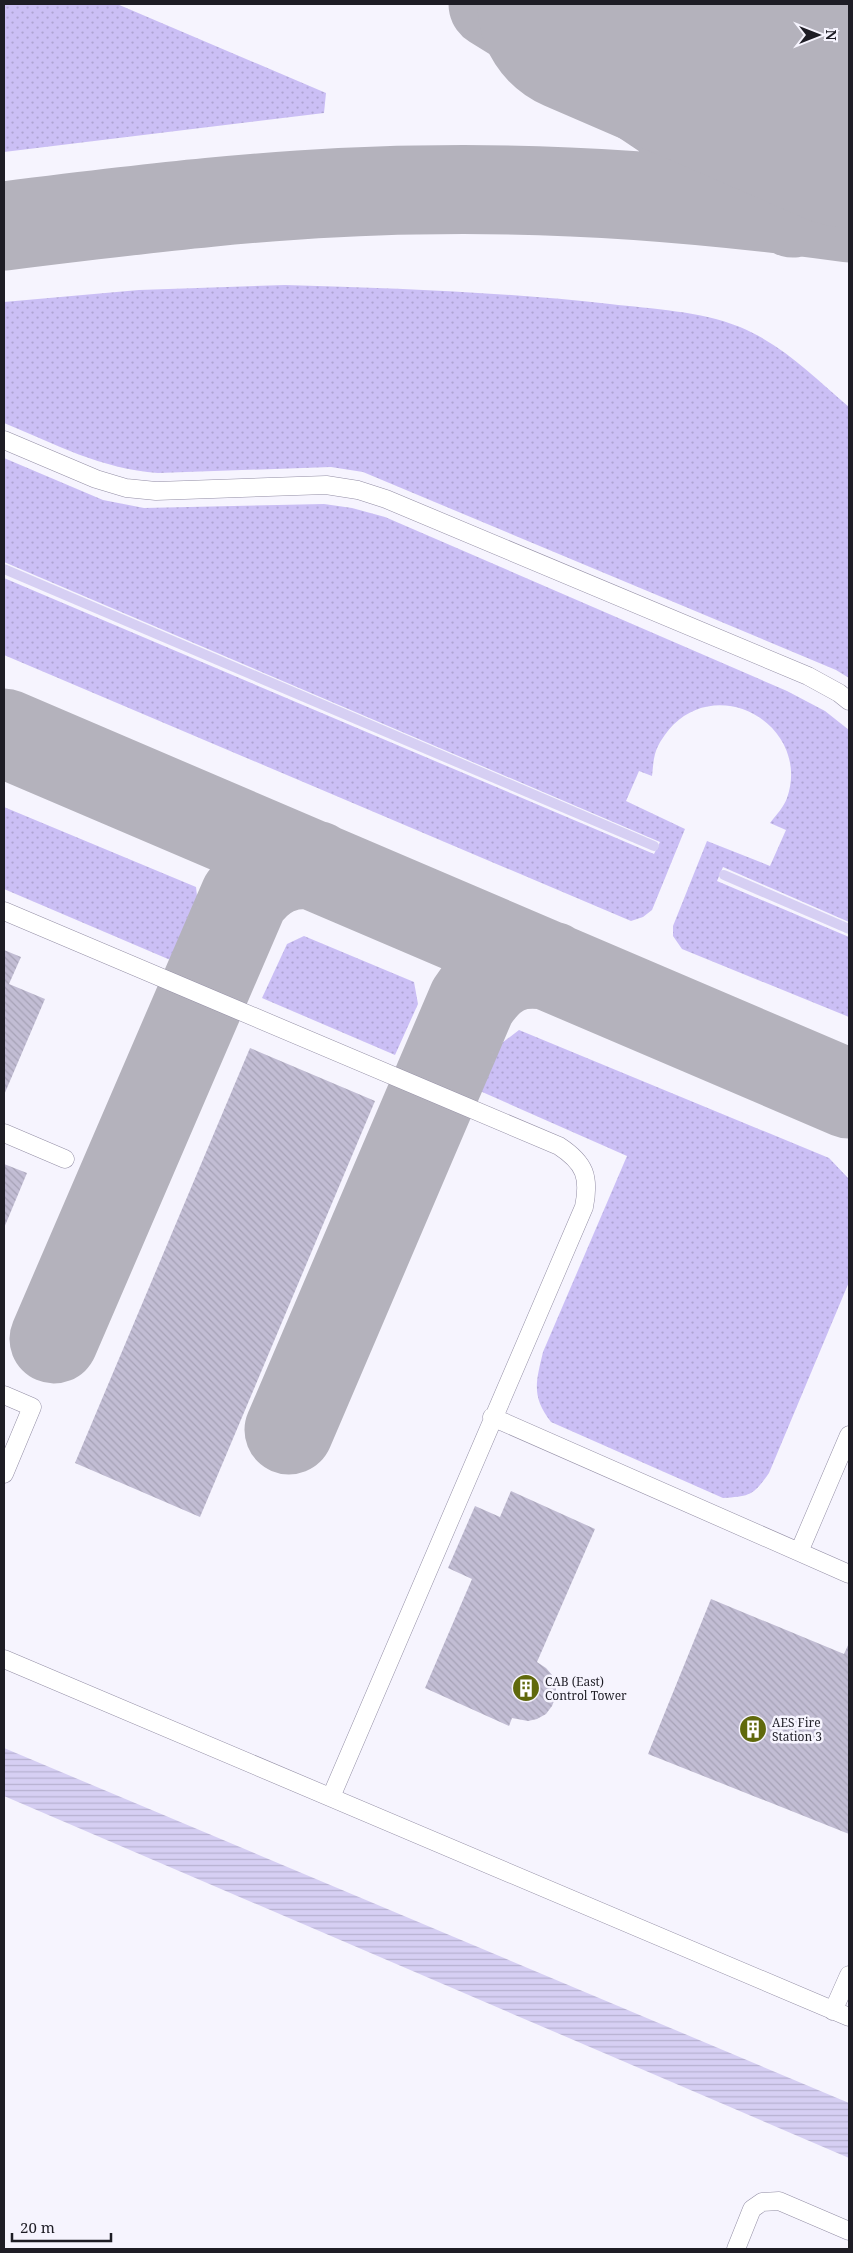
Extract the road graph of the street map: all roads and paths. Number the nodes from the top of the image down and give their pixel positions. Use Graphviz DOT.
graph roads {
  1 [pos="4,440"];
  2 [pos="849,701"];
  3 [pos="4,910"];
  4 [pos="4,1133"];
  5 [pos="65,1159"];
  6 [pos="4,1395"];
  7 [pos="492,1418"];
  8 [pos="849,1435"];
  9 [pos="4,1474"];
  10 [pos="799,1552"];
  11 [pos="849,1574"];
  12 [pos="4,1659"];
  13 [pos="331,1797"];
  14 [pos="849,1975"];
  15 [pos="841,2014"];
  16 [pos="849,2231"];
  17 [pos="736,2249"];
  1 -- 2 [label="lane"];
  3 -- 7 [label="lane"];
  4 -- 5 [label="lane"];
  6 -- 9 [label="lane"];
  7 -- 10 [label="lane"];
  7 -- 13 [label="lane"];
  8 -- 10 [label="lane"];
  10 -- 11 [label="lane"];
  12 -- 13 [label="lane"];
  13 -- 15 [label="lane"];
  14 -- 15 [label="lane"];
  16 -- 17 [label="lane"];
}
